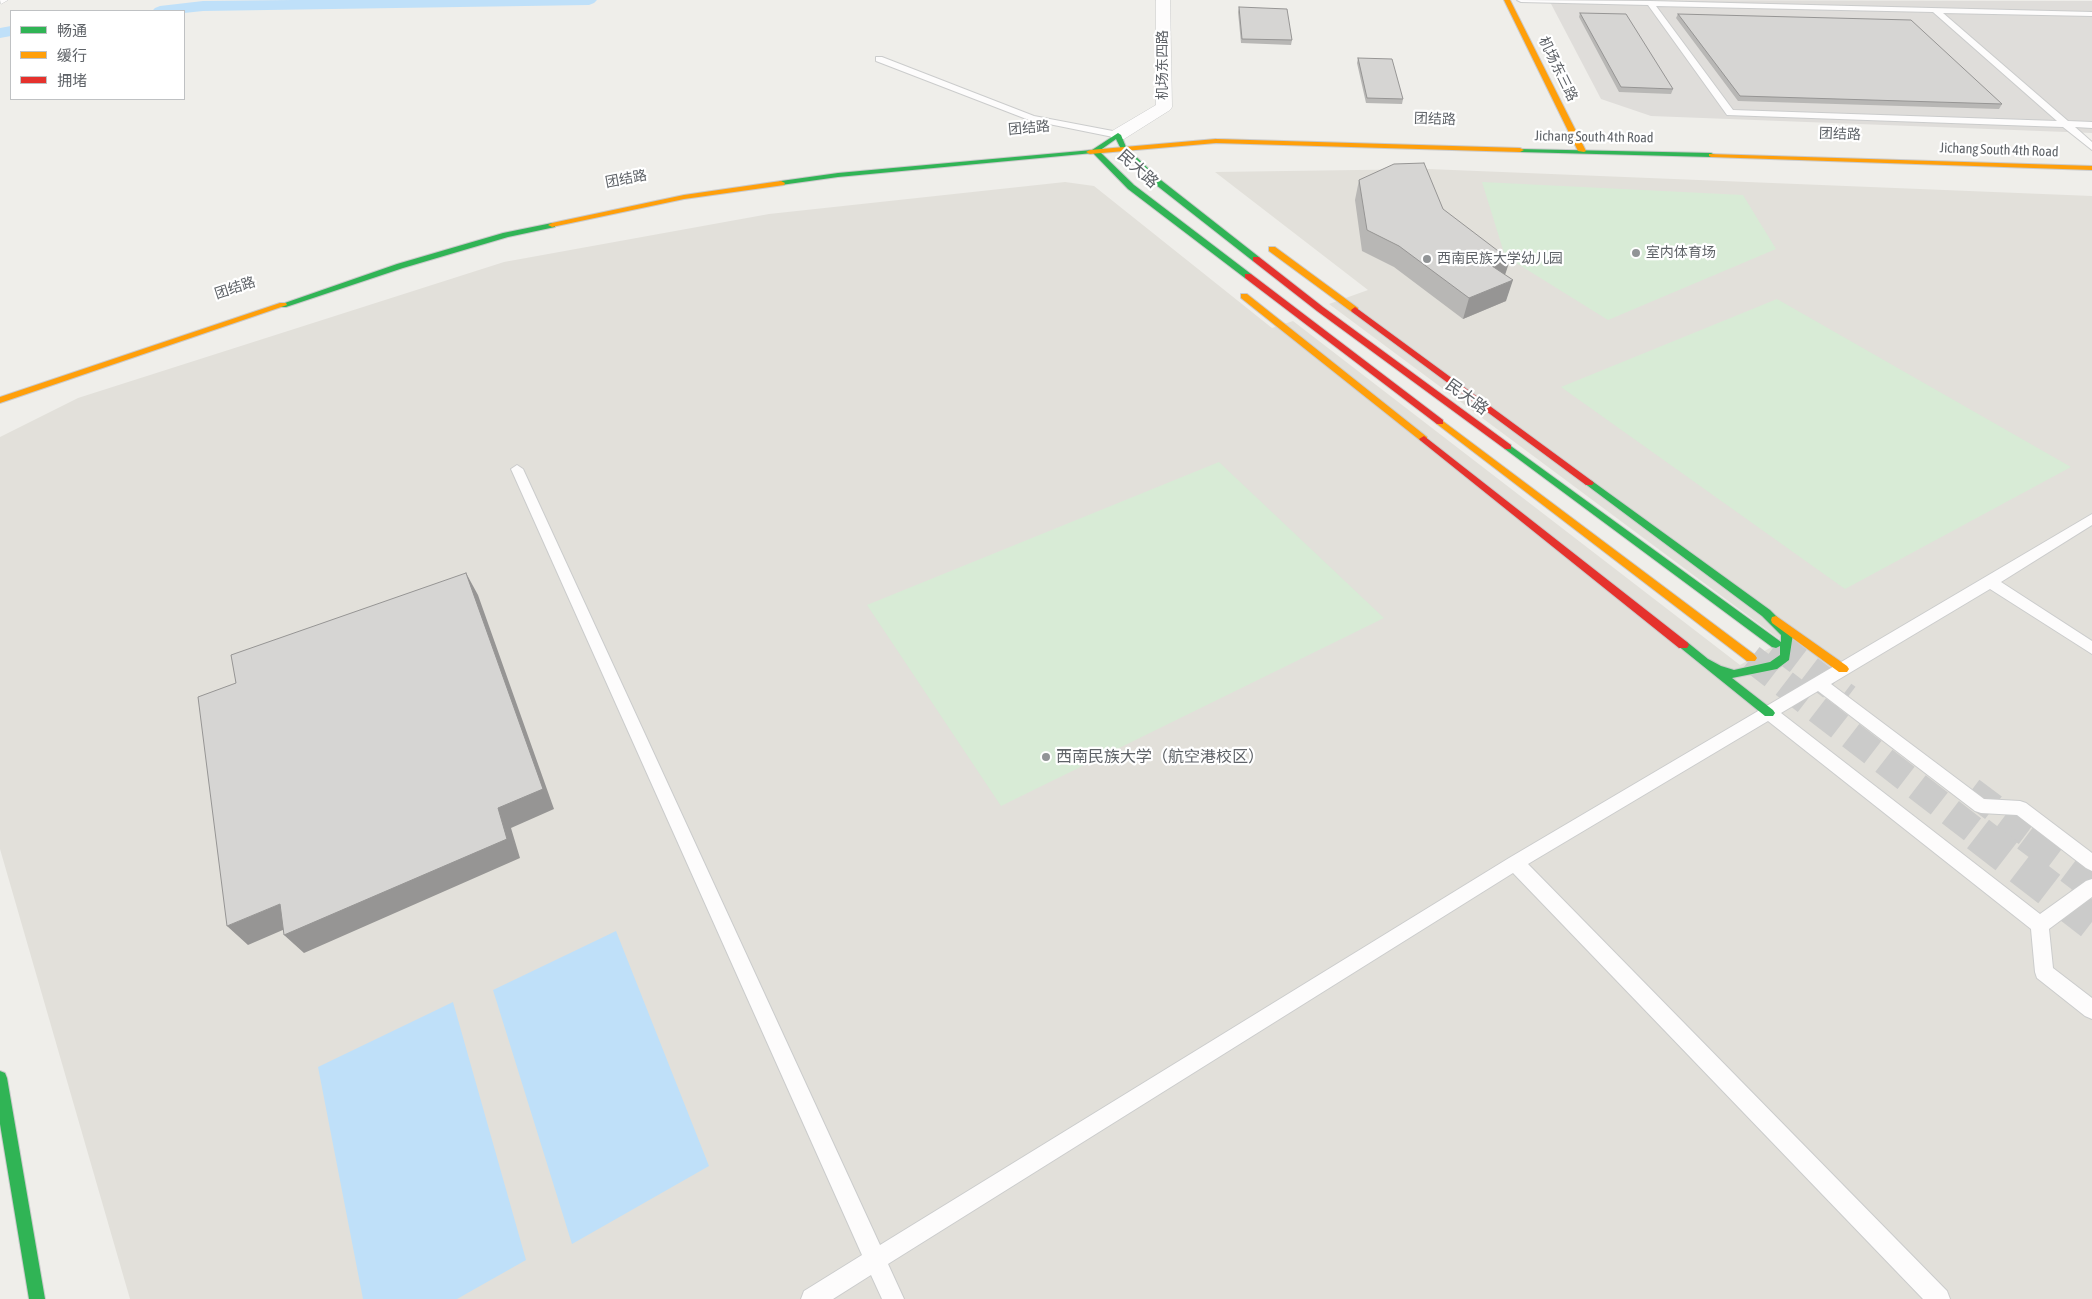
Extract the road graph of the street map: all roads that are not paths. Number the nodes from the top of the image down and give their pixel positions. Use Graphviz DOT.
graph roads {
  1 [pos="1163,0"];
  2 [pos="1507,0"];
  3 [pos="1521,0"];
  4 [pos="1650,3"];
  5 [pos="1935,10"];
  6 [pos="2092,14"];
  7 [pos="879,59"];
  8 [pos="2065,124"];
  9 [pos="2092,125"];
  10 [pos="1147,133"];
  11 [pos="1079,139"];
  12 [pos="1615,141"];
  13 [pos="1120,142"];
  14 [pos="1578,142"];
  15 [pos="2092,147"];
  16 [pos="1095,152"];
  17 [pos="2092,157"];
  18 [pos="2092,168"];
  19 [pos="1106,177"];
  20 [pos="1154,179"];
  21 [pos="1224,218"];
  22 [pos="1265,244"];
  23 [pos="1235,289"];
  24 [pos="0,400"];
  25 [pos="517,470"];
  26 [pos="2092,519"];
  27 [pos="1990,582"];
  28 [pos="1766,612"];
  29 [pos="1776,644"];
  30 [pos="2092,648"];
  31 [pos="1751,658"];
  32 [pos="1704,662"];
  33 [pos="1843,669"];
  34 [pos="1819,683"];
  35 [pos="1769,713"];
  36 [pos="1515,863"];
  37 [pos="2092,863"];
  38 [pos="2092,886"];
  39 [pos="2040,925"];
  40 [pos="2092,1010"];
  41 [pos="0,1078"];
  42 [pos="876,1261"];
  43 [pos="37,1299"];
  44 [pos="812,1299"];
  45 [pos="893,1299"];
  46 [pos="1939,1299"];
  1 -- 13 [label="street, 机场东四路"];
  2 -- 14 [label="main road, 机场东三路"];
  3 -- 4 [label="lane"];
  4 -- 5 [label="lane"];
  4 -- 8 [label="lane"];
  5 -- 6 [label="lane"];
  5 -- 8 [label="lane"];
  7 -- 13 [label="lane"];
  8 -- 9 [label="lane"];
  8 -- 15 [label="lane"];
  10 -- 13 [label="main road"];
  11 -- 13 [label="main road"];
  12 -- 17 [label="main road, 团结路"];
  13 -- 14 [label="main road, Jichang South 4th Road"];
  13 -- 16 [label="main road, 民大路"];
  13 -- 20 [label="main road, 民大路"];
  14 -- 18 [label="main road, Jichang South 4th Road"];
  16 -- 19 [label="main road"];
  16 -- 24 [label="main road, 团结路"];
  16 -- 31 [label="main road, 民大路"];
  20 -- 21 [label="main road"];
  20 -- 29 [label="main road, 民大路"];
  22 -- 28 [label="main road"];
  23 -- 32 [label="main road"];
  25 -- 42 [label="lane"];
  26 -- 27 [label="lane"];
  27 -- 30 [label="lane"];
  27 -- 33 [label="lane"];
  28 -- 32 [label="main road"];
  28 -- 33 [label="main road"];
  32 -- 35 [label="main road"];
  33 -- 34 [label="lane"];
  34 -- 35 [label="lane"];
  34 -- 37 [label="lane"];
  35 -- 36 [label="lane"];
  35 -- 39 [label="lane"];
  36 -- 42 [label="lane"];
  36 -- 46 [label="lane"];
  38 -- 39 [label="lane"];
  39 -- 40 [label="lane"];
  41 -- 43 [label="main road"];
  42 -- 44 [label="lane"];
  42 -- 45 [label="lane"];
}
